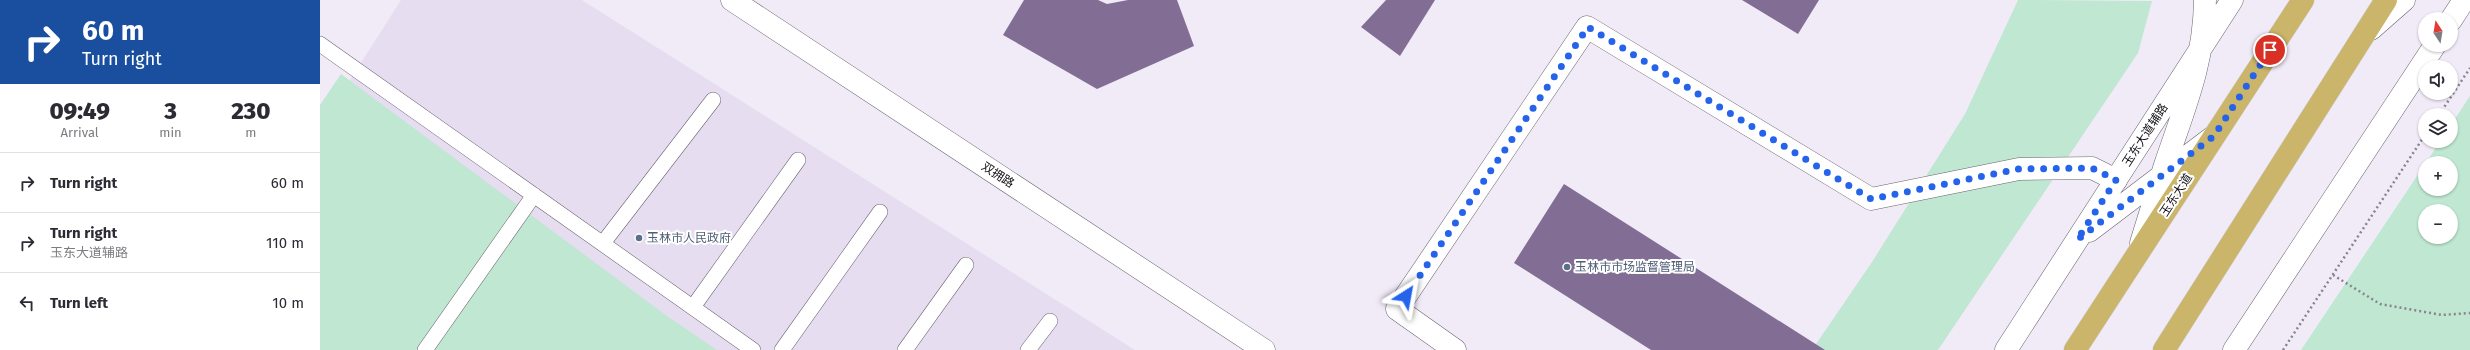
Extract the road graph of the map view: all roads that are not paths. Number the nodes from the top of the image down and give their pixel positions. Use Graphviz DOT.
graph roads {
  1 [pos="732,0"];
  2 [pos="2205,0"];
  3 [pos="2232,0"];
  4 [pos="2302,0"];
  5 [pos="2386,0"];
  6 [pos="2404,0"];
  7 [pos="2464,0"];
  8 [pos="2456,12"];
  9 [pos="2363,37"];
  10 [pos="320,44"];
  11 [pos="2201,49"];
  12 [pos="2430,52"];
  13 [pos="713,100"];
  14 [pos="2214,136"];
  15 [pos="798,160"];
  16 [pos="2162,176"];
  17 [pos="2116,180"];
  18 [pos="534,195"];
  19 [pos="880,212"];
  20 [pos="2077,240"];
  21 [pos="602,243"];
  22 [pos="2138,254"];
  23 [pos="966,265"];
  24 [pos="693,307"];
  25 [pos="1050,321"];
  26 [pos="425,350"];
  27 [pos="753,350"];
  28 [pos="782,350"];
  29 [pos="905,350"];
  30 [pos="1028,350"];
  31 [pos="1264,350"];
  32 [pos="1455,350"];
  33 [pos="2006,350"];
  34 [pos="2075,350"];
  35 [pos="2164,350"];
  36 [pos="2234,350"];
  1 -- 31 [label="street, 双拥路"];
  2 -- 11 [label="street"];
  3 -- 11 [label="street, 玉东大道辅路"];
  4 -- 14 [label="main road, 玉东大道"];
  5 -- 9 [label="main road"];
  6 -- 9 [label="street"];
  7 -- 8 [label="street"];
  9 -- 35 [label="main road"];
  10 -- 18 [label="lane"];
  11 -- 16 [label="street"];
  11 -- 17 [label="street, 玉东大道辅路"];
  12 -- 36 [label="street"];
  13 -- 21 [label="lane"];
  14 -- 16 [label="street"];
  14 -- 22 [label="main road, 玉东大道"];
  15 -- 24 [label="lane"];
  16 -- 20 [label="street"];
  16 -- 22 [label="street"];
  17 -- 20 [label="street, 玉东大道辅路"];
  17 -- 32 [label="street"];
  18 -- 21 [label="lane"];
  18 -- 26 [label="lane"];
  19 -- 28 [label="lane"];
  20 -- 33 [label="street, 玉东大道辅路"];
  21 -- 24 [label="lane"];
  22 -- 34 [label="main road, 玉东大道"];
  23 -- 29 [label="lane"];
  24 -- 27 [label="lane"];
  25 -- 30 [label="lane"];
}
